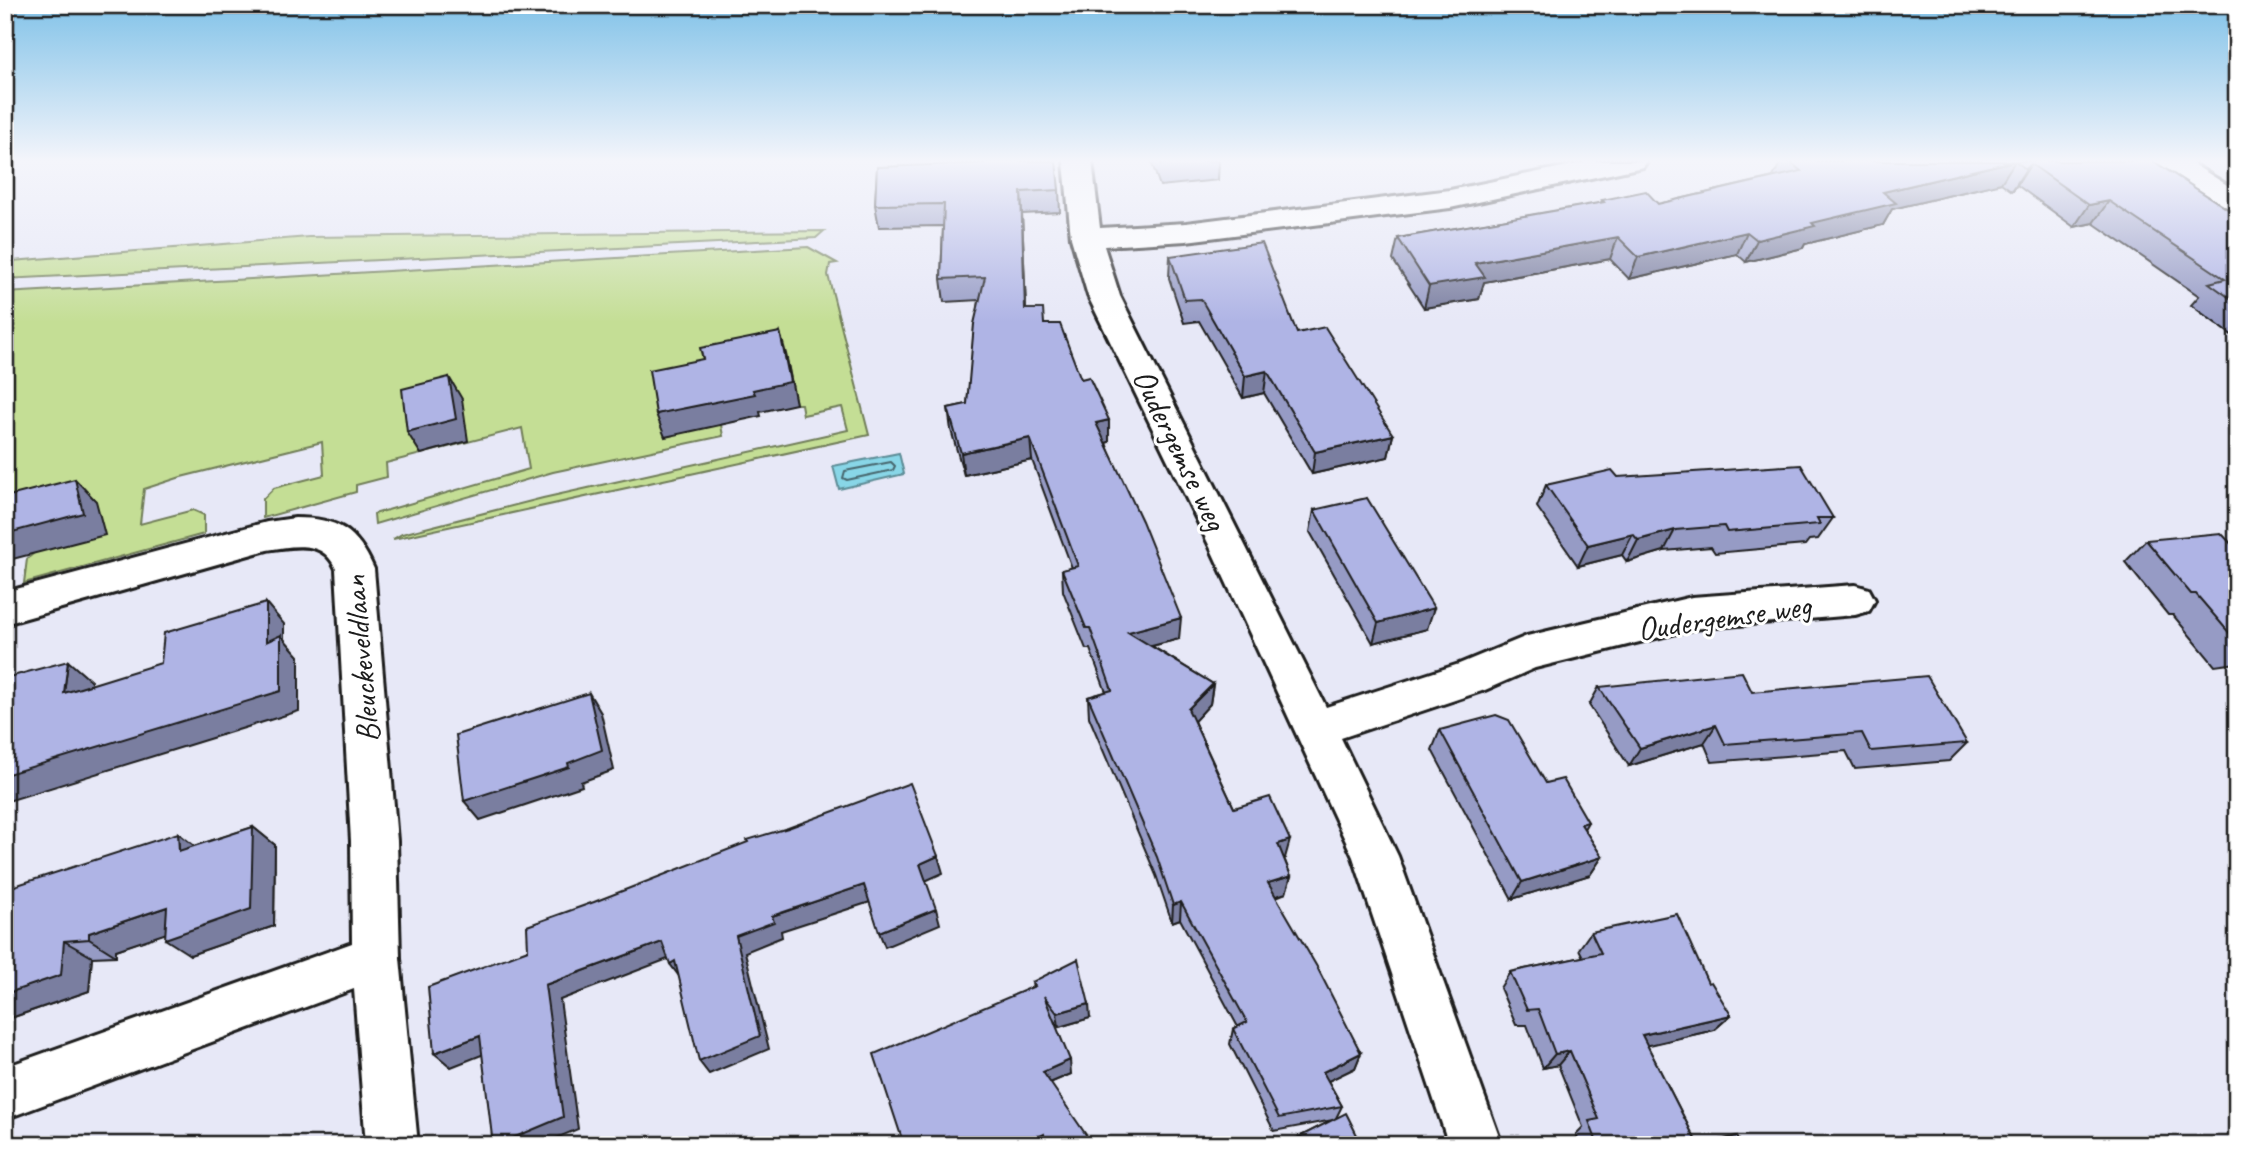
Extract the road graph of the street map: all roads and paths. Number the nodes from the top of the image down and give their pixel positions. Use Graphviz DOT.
graph roads {
  1 [pos="1084,215"];
  2 [pos="1325,215"];
  3 [pos="1086,238"];
  4 [pos="1855,600"];
  5 [pos="5,608"];
  6 [pos="1315,728"];
  7 [pos="376,958"];
  8 [pos="5,1093"];
  9 [pos="392,1145"];
  10 [pos="1476,1145"];
  1 -- 3 [label="street, Oudergemse weg"];
  2 -- 3 [label="street"];
  3 -- 6 [label="street, Oudergemse weg"];
  4 -- 6 [label="street, Oudergemse weg"];
  5 -- 7 [label="street, Bleuckeveldlaan"];
  6 -- 10 [label="street, Oudergemse weg"];
  7 -- 8 [label="street"];
  7 -- 9 [label="street, Bleuckeveldlaan"];
}
